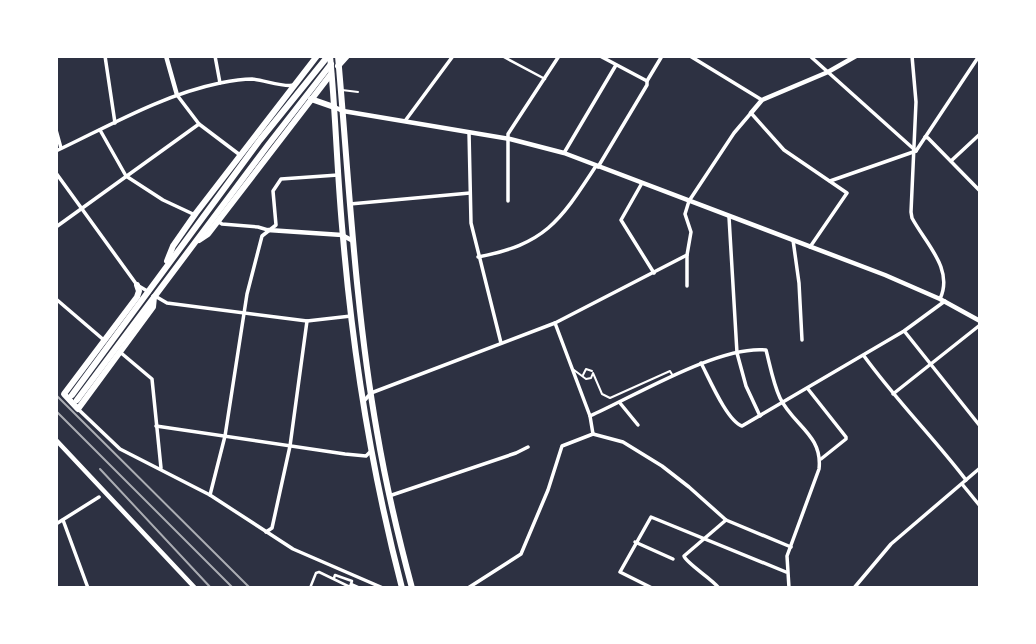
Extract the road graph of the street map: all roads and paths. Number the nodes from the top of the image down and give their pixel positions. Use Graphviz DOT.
graph roads {
  1 [pos="105,56"];
  2 [pos="166,56"];
  3 [pos="215,56"];
  4 [pos="317,56"];
  5 [pos="329,56"];
  6 [pos="347,56"];
  7 [pos="453,56"];
  8 [pos="502,56"];
  9 [pos="559,56"];
  10 [pos="600,56"];
  11 [pos="662,56"];
  12 [pos="690,56"];
  13 [pos="810,56"];
  14 [pos="856,56"];
  15 [pos="912,56"];
  16 [pos="979,56"];
  17 [pos="338,60"];
  18 [pos="616,65"];
  19 [pos="828,72"];
  20 [pos="332,73"];
  21 [pos="545,79"];
  22 [pos="647,81"];
  23 [pos="220,83"];
  24 [pos="295,84"];
  25 [pos="333,86"];
  26 [pos="341,90"];
  27 [pos="358,92"];
  28 [pos="177,95"];
  29 [pos="312,99"];
  30 [pos="762,100"];
  31 [pos="334,107"];
  32 [pos="343,111"];
  33 [pos="751,113"];
  34 [pos="405,121"];
  35 [pos="115,123"];
  36 [pos="199,124"];
  37 [pos="56,130"];
  38 [pos="100,130"];
  39 [pos="469,132"];
  40 [pos="980,134"];
  41 [pos="925,137"];
  42 [pos="510,139"];
  43 [pos="59,149"];
  44 [pos="916,151"];
  45 [pos="564,153"];
  46 [pos="240,155"];
  47 [pos="951,162"];
  48 [pos="597,166"];
  49 [pos="56,173"];
  50 [pos="339,175"];
  51 [pos="126,176"];
  52 [pos="830,181"];
  53 [pos="642,183"];
  54 [pos="980,191"];
  55 [pos="470,193"];
  56 [pos="508,201"];
  57 [pos="689,201"];
  58 [pos="350,204"];
  59 [pos="82,209"];
  60 [pos="196,213"];
  61 [pos="729,217"];
  62 [pos="218,221"];
  63 [pos="56,227"];
  64 [pos="268,230"];
  65 [pos="342,235"];
  66 [pos="793,240"];
  67 [pos="354,242"];
  68 [pos="194,243"];
  69 [pos="810,247"];
  70 [pos="687,255"];
  71 [pos="478,257"];
  72 [pos="164,269"];
  73 [pos="654,273"];
  74 [pos="137,285"];
  75 [pos="687,286"];
  76 [pos="151,294"];
  77 [pos="56,299"];
  78 [pos="942,300"];
  79 [pos="242,313"];
  80 [pos="351,316"];
  81 [pos="307,321"];
  82 [pos="555,323"];
  83 [pos="980,323"];
  84 [pos="904,331"];
  85 [pos="802,340"];
  86 [pos="105,341"];
  87 [pos="502,344"];
  88 [pos="120,352"];
  89 [pos="737,353"];
  90 [pos="864,356"];
  91 [pos="701,363"];
  92 [pos="932,365"];
  93 [pos="572,369"];
  94 [pos="592,371"];
  95 [pos="583,376"];
  96 [pos="673,377"];
  97 [pos="808,389"];
  98 [pos="371,393"];
  99 [pos="893,394"];
  100 [pos="74,398"];
  101 [pos="363,403"];
  102 [pos="620,403"];
  103 [pos="783,403"];
  104 [pos="78,409"];
  105 [pos="590,416"];
  106 [pos="760,416"];
  107 [pos="638,425"];
  108 [pos="156,426"];
  109 [pos="980,426"];
  110 [pos="593,434"];
  111 [pos="225,436"];
  112 [pos="56,440"];
  113 [pos="290,446"];
  114 [pos="528,447"];
  115 [pos="370,450"];
  116 [pos="820,460"];
  117 [pos="980,468"];
  118 [pos="161,469"];
  119 [pos="967,480"];
  120 [pos="962,484"];
  121 [pos="210,495"];
  122 [pos="389,496"];
  123 [pos="99,497"];
  124 [pos="980,506"];
  125 [pos="63,520"];
  126 [pos="726,520"];
  127 [pos="56,524"];
  128 [pos="266,532"];
  129 [pos="703,539"];
  130 [pos="635,542"];
  131 [pos="791,547"];
  132 [pos="673,559"];
  133 [pos="786,572"];
  134 [pos="313,582"];
  135 [pos="479,582"];
  136 [pos="88,588"];
  137 [pos="195,588"];
  138 [pos="360,588"];
  139 [pos="383,588"];
  140 [pos="402,588"];
  141 [pos="412,588"];
  142 [pos="468,588"];
  143 [pos="482,588"];
  144 [pos="652,588"];
  145 [pos="719,588"];
  146 [pos="789,588"];
  147 [pos="854,588"];
  1 -- 35 [label="street"];
  2 -- 28 [label="street"];
  3 -- 23 [label="street"];
  4 -- 24 [label="main road"];
  5 -- 20 [label="main road"];
  5 -- 72 [label="main road"];
  6 -- 17 [label="main road"];
  7 -- 34 [label="street"];
  8 -- 21 [label="street"];
  9 -- 21 [label="street"];
  10 -- 18 [label="street"];
  11 -- 22 [label="street"];
  12 -- 30 [label="street"];
  13 -- 19 [label="street"];
  14 -- 19 [label="street"];
  15 -- 44 [label="street"];
  16 -- 41 [label="street"];
  17 -- 20 [label="main road"];
  17 -- 26 [label="main road"];
  17 -- 68 [label="main road"];
  18 -- 22 [label="street"];
  18 -- 45 [label="street"];
  19 -- 30 [label="street"];
  19 -- 44 [label="street"];
  20 -- 25 [label="main road"];
  20 -- 29 [label="main road"];
  21 -- 42 [label="street"];
  22 -- 48 [label="street"];
  23 -- 24 [label="street"];
  23 -- 28 [label="street"];
  24 -- 46 [label="main road"];
  25 -- 26 [label="lane"];
  25 -- 31 [label="main road"];
  26 -- 27 [label="lane"];
  26 -- 32 [label="main road"];
  28 -- 35 [label="street"];
  28 -- 36 [label="street"];
  29 -- 31 [label="main road"];
  29 -- 62 [label="main road"];
  30 -- 33 [label="street"];
  31 -- 32 [label="street"];
  31 -- 50 [label="main road"];
  32 -- 34 [label="street"];
  32 -- 58 [label="main road"];
  33 -- 52 [label="street"];
  33 -- 57 [label="street"];
  34 -- 39 [label="street"];
  35 -- 38 [label="street"];
  36 -- 46 [label="street"];
  36 -- 51 [label="street"];
  37 -- 43 [label="street"];
  38 -- 43 [label="street"];
  38 -- 51 [label="street"];
  39 -- 42 [label="street"];
  39 -- 55 [label="street"];
  40 -- 47 [label="street"];
  41 -- 44 [label="street"];
  41 -- 47 [label="street"];
  42 -- 45 [label="street"];
  42 -- 56 [label="street"];
  44 -- 52 [label="street"];
  44 -- 78 [label="street"];
  45 -- 48 [label="street"];
  46 -- 60 [label="main road"];
  47 -- 54 [label="street"];
  48 -- 53 [label="street"];
  48 -- 71 [label="street"];
  49 -- 59 [label="street"];
  50 -- 64 [label="street"];
  50 -- 65 [label="main road"];
  51 -- 59 [label="street"];
  51 -- 60 [label="street"];
  52 -- 69 [label="street"];
  53 -- 57 [label="street"];
  53 -- 73 [label="street"];
  55 -- 58 [label="street"];
  55 -- 71 [label="street"];
  57 -- 61 [label="street"];
  57 -- 70 [label="street"];
  58 -- 67 [label="main road"];
  59 -- 63 [label="street"];
  59 -- 74 [label="street"];
  60 -- 72 [label="main road"];
  61 -- 66 [label="street"];
  61 -- 89 [label="street"];
  62 -- 64 [label="street"];
  62 -- 68 [label="main road"];
  64 -- 65 [label="street"];
  64 -- 79 [label="street"];
  65 -- 67 [label="street"];
  65 -- 80 [label="main road"];
  66 -- 69 [label="street"];
  66 -- 85 [label="street"];
  67 -- 98 [label="main road"];
  68 -- 76 [label="main road"];
  69 -- 78 [label="street"];
  70 -- 73 [label="street"];
  70 -- 75 [label="street"];
  71 -- 87 [label="street"];
  72 -- 76 [label="main road"];
  73 -- 82 [label="street"];
  74 -- 76 [label="street"];
  74 -- 86 [label="main road"];
  76 -- 79 [label="street"];
  76 -- 88 [label="main road"];
  76 -- 100 [label="main road"];
  77 -- 86 [label="street"];
  78 -- 83 [label="street"];
  78 -- 84 [label="street"];
  79 -- 81 [label="street"];
  79 -- 111 [label="street"];
  80 -- 81 [label="street"];
  80 -- 101 [label="main road"];
  81 -- 113 [label="street"];
  82 -- 87 [label="street"];
  82 -- 93 [label="street"];
  83 -- 92 [label="street"];
  84 -- 90 [label="street"];
  84 -- 92 [label="street"];
  86 -- 104 [label="main road"];
  87 -- 98 [label="street"];
  88 -- 104 [label="main road"];
  88 -- 108 [label="street"];
  89 -- 91 [label="street"];
  89 -- 103 [label="street"];
  89 -- 106 [label="street"];
  90 -- 97 [label="street"];
  90 -- 99 [label="street"];
  91 -- 96 [label="street"];
  91 -- 106 [label="street"];
  92 -- 99 [label="street"];
  92 -- 109 [label="street"];
  93 -- 95 [label="lane"];
  93 -- 105 [label="street"];
  94 -- 95 [label="lane"];
  95 -- 96 [label="lane"];
  96 -- 102 [label="street"];
  97 -- 103 [label="street"];
  97 -- 116 [label="street"];
  98 -- 101 [label="street"];
  98 -- 122 [label="main road"];
  99 -- 119 [label="street"];
  101 -- 115 [label="main road"];
  102 -- 105 [label="street"];
  102 -- 107 [label="street"];
  103 -- 106 [label="street"];
  103 -- 116 [label="street"];
  104 -- 118 [label="street"];
  105 -- 110 [label="street"];
  108 -- 111 [label="street"];
  108 -- 118 [label="street"];
  110 -- 126 [label="street"];
  110 -- 135 [label="street"];
  111 -- 113 [label="street"];
  111 -- 121 [label="street"];
  112 -- 137 [label="street"];
  113 -- 115 [label="street"];
  113 -- 128 [label="street"];
  114 -- 122 [label="street"];
  115 -- 140 [label="main road"];
  116 -- 131 [label="street"];
  117 -- 119 [label="street"];
  118 -- 121 [label="street"];
  119 -- 120 [label="street"];
  120 -- 124 [label="street"];
  120 -- 147 [label="street"];
  121 -- 128 [label="street"];
  122 -- 141 [label="main road"];
  123 -- 125 [label="street"];
  125 -- 127 [label="street"];
  125 -- 136 [label="street"];
  126 -- 129 [label="street"];
  126 -- 131 [label="street"];
  128 -- 139 [label="street"];
  129 -- 130 [label="street"];
  129 -- 133 [label="street"];
  129 -- 145 [label="street"];
  130 -- 132 [label="street"];
  130 -- 144 [label="street"];
  131 -- 133 [label="street"];
  133 -- 146 [label="street"];
  134 -- 138 [label="street"];
  135 -- 142 [label="street"];
  135 -- 143 [label="street"];
}
